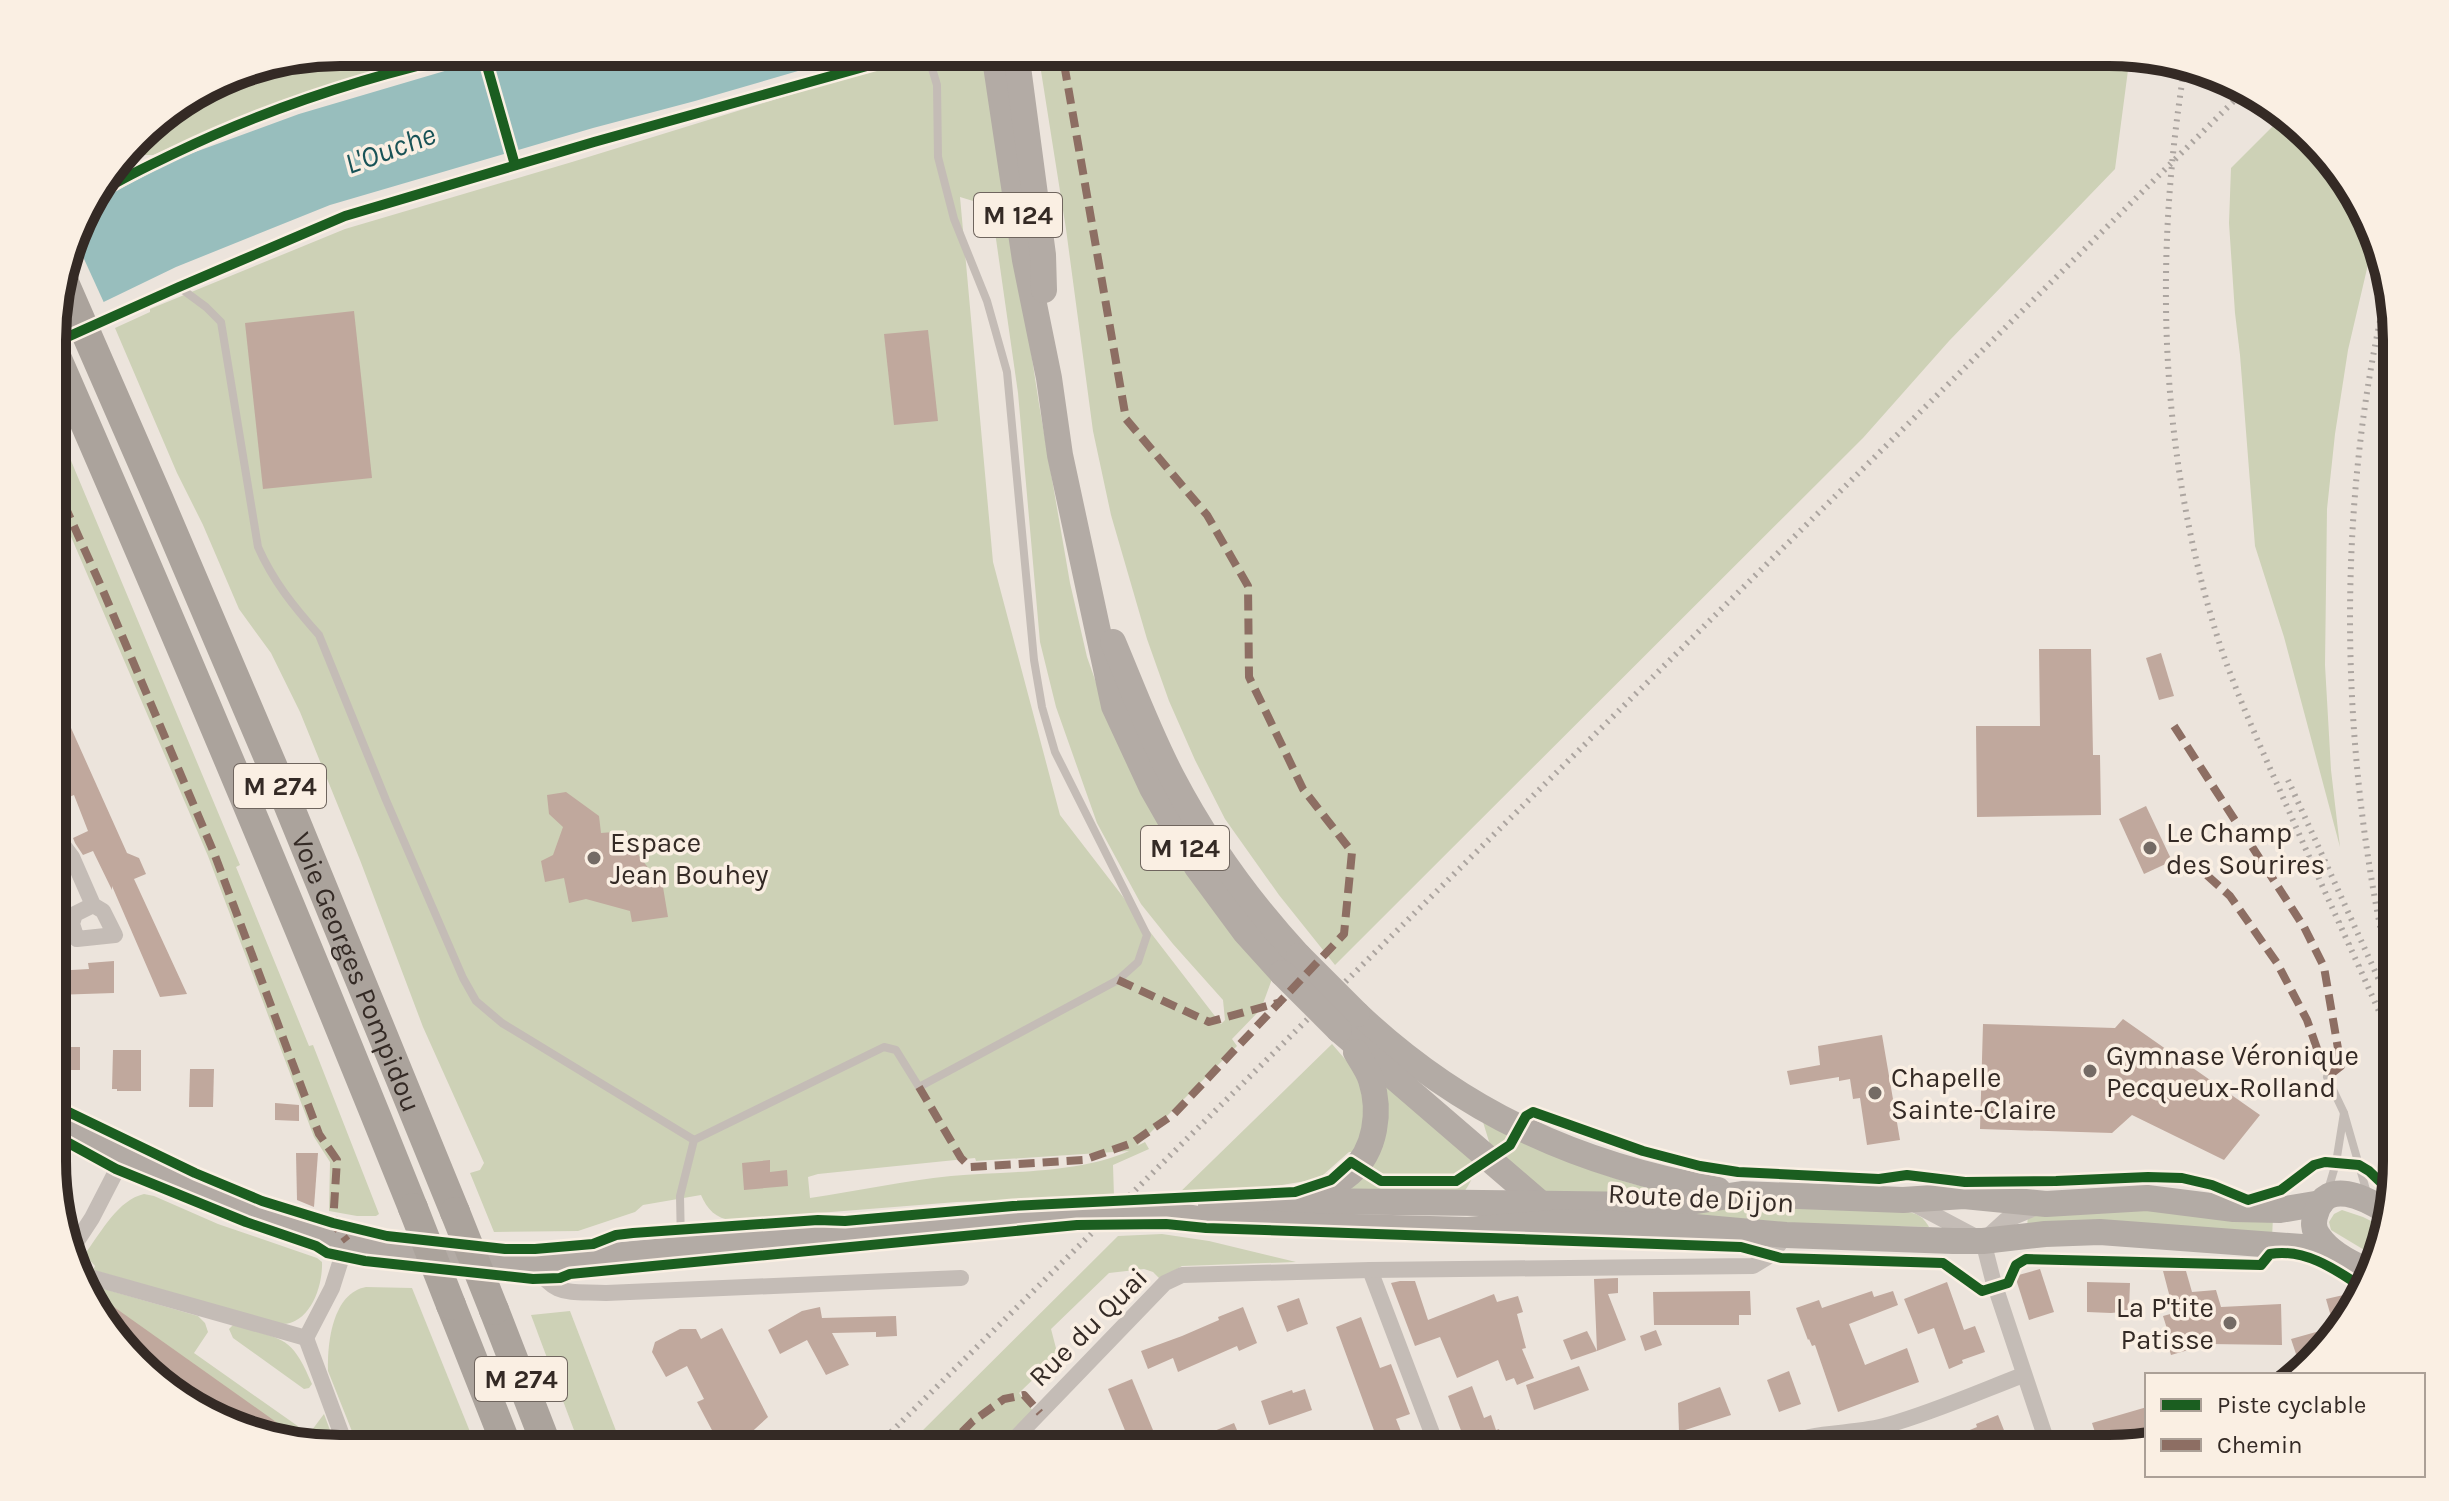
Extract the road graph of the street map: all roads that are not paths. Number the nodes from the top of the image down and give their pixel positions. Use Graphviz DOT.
graph roads {
  1 [pos="931,67"];
  2 [pos="996,67"];
  3 [pos="1018,67"];
  4 [pos="179,287"];
  5 [pos="69,295"];
  6 [pos="1049,378"];
  7 [pos="66,380"];
  8 [pos="66,850"];
  9 [pos="93,905"];
  10 [pos="1348,1022"];
  11 [pos="2327,1077"];
  12 [pos="1451,1090"];
  13 [pos="2344,1113"];
  14 [pos="66,1126"];
  15 [pos="694,1140"];
  16 [pos="125,1154"];
  17 [pos="1484,1156"];
  18 [pos="1742,1194"];
  19 [pos="1903,1200"];
  20 [pos="2323,1200"];
  21 [pos="1308,1201"];
  22 [pos="1465,1203"];
  23 [pos="1540,1203"];
  24 [pos="2046,1204"];
  25 [pos="2378,1206"];
  26 [pos="1152,1211"];
  27 [pos="1564,1222"];
  28 [pos="1415,1228"];
  29 [pos="1786,1235"];
  30 [pos="78,1240"];
  31 [pos="347,1241"];
  32 [pos="1983,1241"];
  33 [pos="682,1249"];
  34 [pos="2329,1249"];
  35 [pos="532,1262"];
  36 [pos="2361,1267"];
  37 [pos="1370,1270"];
  38 [pos="92,1278"];
  39 [pos="961,1278"];
  40 [pos="306,1338"];
  41 [pos="2023,1375"];
  42 [pos="1432,1434"];
  43 [pos="1841,1434"];
  44 [pos="2044,1434"];
  45 [pos="342,1435"];
  46 [pos="502,1435"];
  47 [pos="543,1435"];
  48 [pos="1019,1435"];
  1 -- 15 [label="lane"];
  2 -- 6 [label="main road, M 124"];
  3 -- 6 [label="main road, M 124"];
  4 -- 15 [label="lane"];
  5 -- 47 [label="highway, Voie Georges Pompidou / M 274, bridge"];
  6 -- 10 [label="main road, M 124, bridge"];
  7 -- 46 [label="highway, Voie Georges Pompidou / M 274, bridge"];
  8 -- 9 [label="street"];
  10 -- 12 [label="main road, M 124"];
  10 -- 17 [label="main road, M 124"];
  10 -- 21 [label="main road, M 124"];
  11 -- 13 [label="lane"];
  12 -- 17 [label="main road, M 124"];
  12 -- 18 [label="main road, M 124"];
  13 -- 20 [label="lane"];
  13 -- 25 [label="lane"];
  14 -- 16 [label="main road, Route de Dijon"];
  15 -- 33 [label="lane"];
  16 -- 30 [label="street"];
  16 -- 31 [label="main road, Route de Dijon"];
  17 -- 22 [label="main road"];
  17 -- 23 [label="main road, M 124"];
  18 -- 19 [label="main road, Route de Dijon"];
  18 -- 23 [label="main road, Route de Dijon"];
  19 -- 24 [label="main road, Route de Dijon"];
  19 -- 32 [label="street, Route de Dijon"];
  20 -- 24 [label="main road, Route de Dijon"];
  20 -- 25 [label="main road, Route de Dijon"];
  20 -- 34 [label="main road"];
  21 -- 22 [label="main road, Route de Dijon"];
  21 -- 26 [label="main road, Route de Dijon"];
  22 -- 23 [label="main road, Route de Dijon"];
  22 -- 28 [label="main road, Route de Dijon"];
  23 -- 27 [label="main road, M 124"];
  24 -- 32 [label="street"];
  26 -- 28 [label="main road, Route de Dijon"];
  26 -- 33 [label="main road, Route de Dijon, bridge"];
  27 -- 28 [label="main road, Route de Dijon"];
  27 -- 29 [label="main road, Route de Dijon"];
  29 -- 32 [label="main road, Route de Dijon"];
  29 -- 37 [label="street, Rue du Quai"];
  31 -- 35 [label="main road, Route de Dijon"];
  31 -- 40 [label="street"];
  32 -- 34 [label="main road, Route de Dijon"];
  32 -- 41 [label="street"];
  33 -- 35 [label="main road, Route de Dijon"];
  34 -- 36 [label="main road"];
  35 -- 39 [label="street"];
  37 -- 42 [label="street"];
  37 -- 48 [label="street, Rue du Quai"];
  38 -- 40 [label="street"];
  40 -- 45 [label="street"];
  41 -- 43 [label="street"];
  41 -- 44 [label="street"];
}
